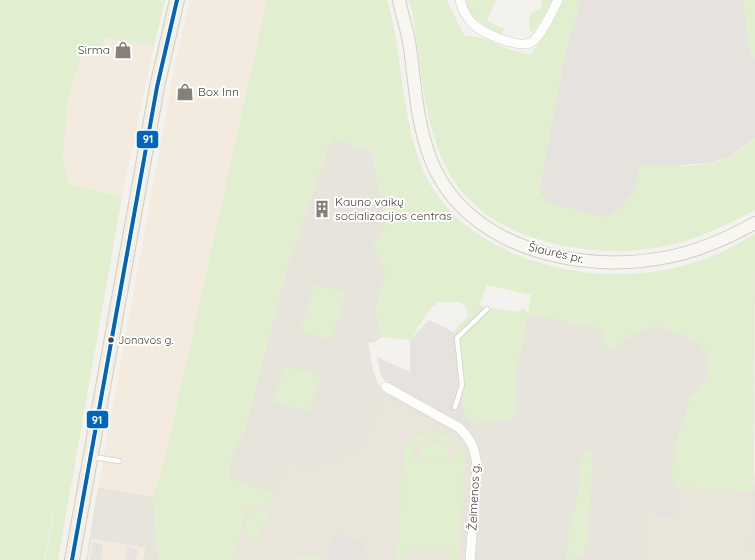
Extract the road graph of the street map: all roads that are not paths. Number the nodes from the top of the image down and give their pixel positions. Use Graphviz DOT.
graph roads {
  1 [pos="177,0"];
  2 [pos="399,0"];
  3 [pos="460,0"];
  4 [pos="558,0"];
  5 [pos="755,223"];
  6 [pos="487,309"];
  7 [pos="386,386"];
  8 [pos="455,407"];
  9 [pos="90,456"];
  10 [pos="119,461"];
  11 [pos="72,560"];
  12 [pos="470,560"];
  1 -- 9 [label="main road"];
  2 -- 5 [label="main road, Šiaurės pr."];
  3 -- 4 [label="street"];
  6 -- 8 [label="lane"];
  7 -- 12 [label="street, Žeimenos g."];
  9 -- 10 [label="lane"];
  9 -- 11 [label="main road"];
}
